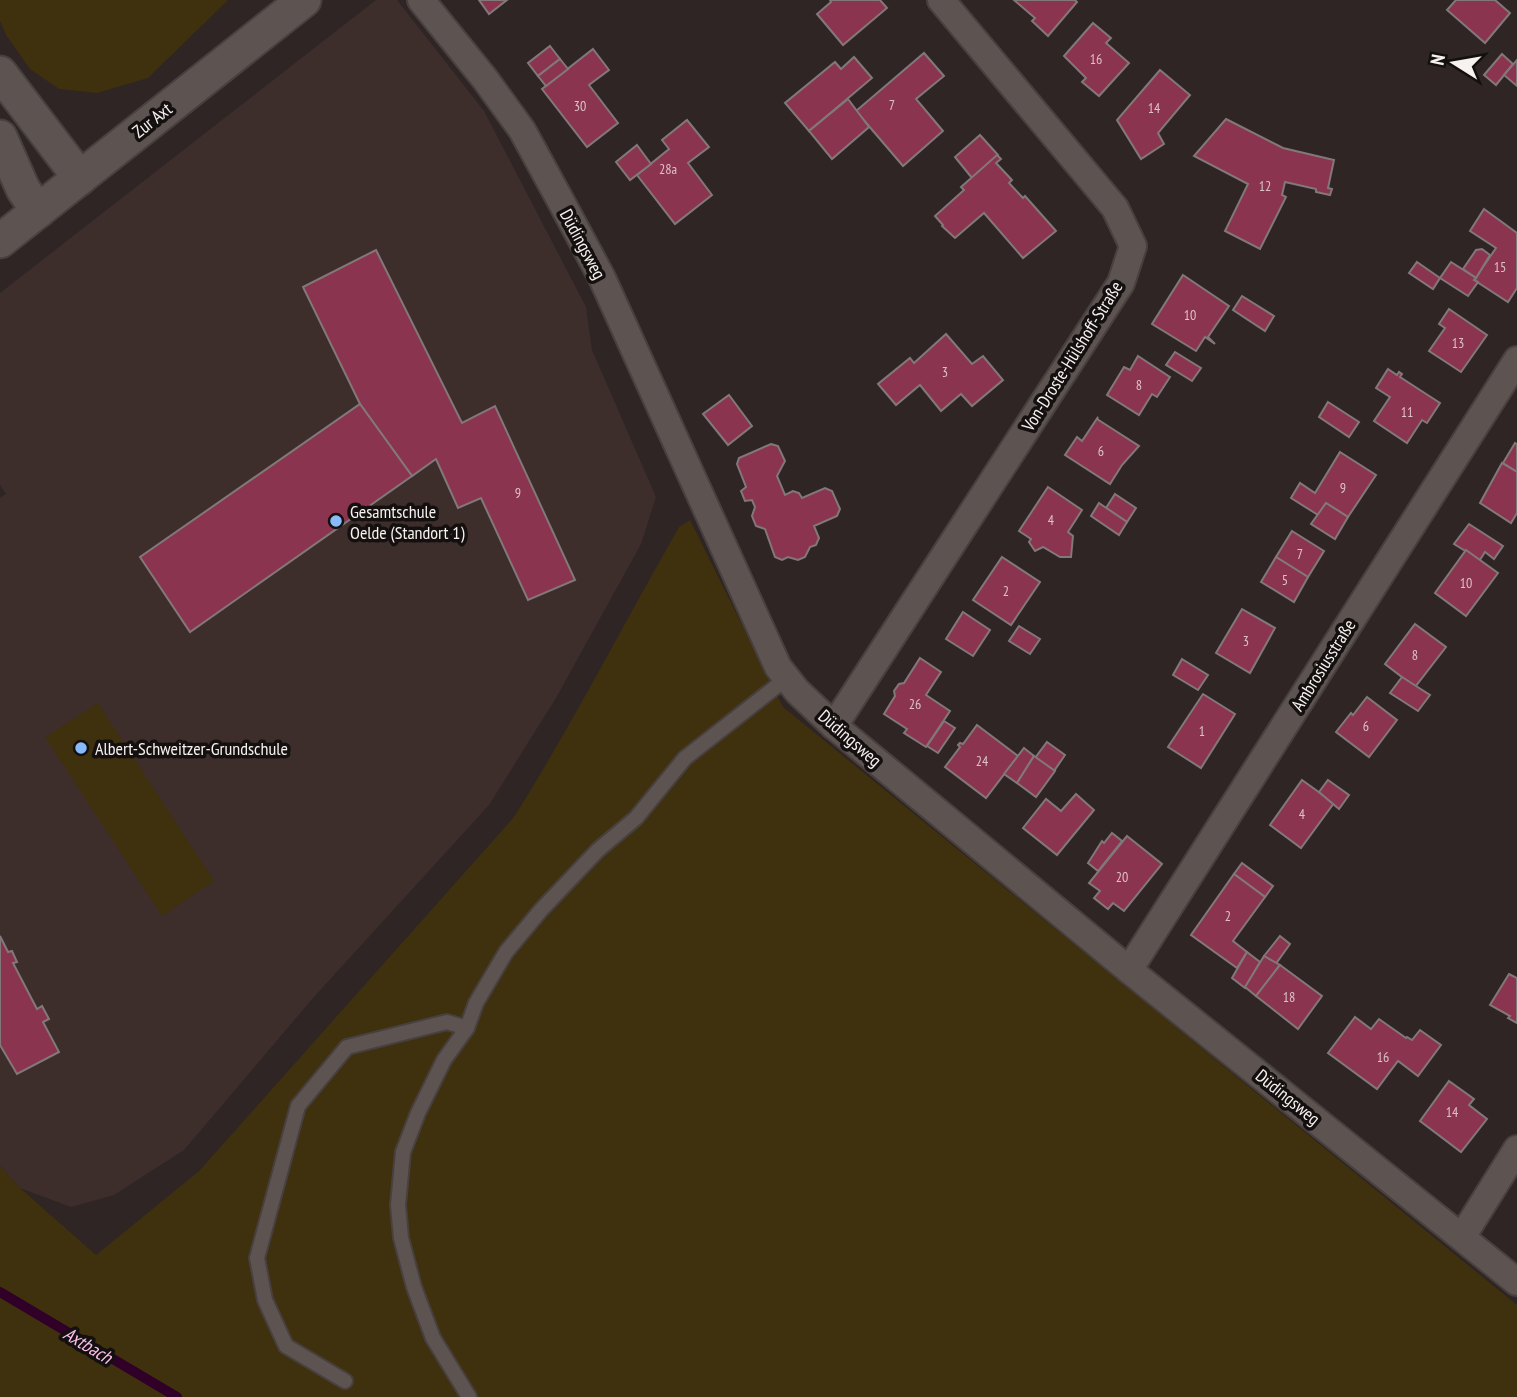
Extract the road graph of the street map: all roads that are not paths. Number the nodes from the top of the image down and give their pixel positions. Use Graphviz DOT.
graph roads {
  1 [pos="304,0"];
  2 [pos="421,0"];
  3 [pos="941,0"];
  4 [pos="0,72"];
  5 [pos="0,138"];
  6 [pos="80,178"];
  7 [pos="38,211"];
  8 [pos="0,241"];
  9 [pos="1517,360"];
  10 [pos="787,678"];
  11 [pos="834,726"];
  12 [pos="1129,970"];
  13 [pos="467,1028"];
  14 [pos="1517,1149"];
  15 [pos="1462,1237"];
  16 [pos="1517,1282"];
  17 [pos="345,1381"];
  18 [pos="469,1397"];
  1 -- 6 [label="street, Zur Axt"];
  2 -- 10 [label="street, Düdingsweg"];
  3 -- 11 [label="street, Von-Droste-Hülshoff-Straße"];
  4 -- 6 [label="street"];
  5 -- 7 [label="street"];
  6 -- 7 [label="street, Zur Axt"];
  7 -- 8 [label="street, Zur Axt"];
  9 -- 12 [label="street, Ambrosiusstraße"];
  10 -- 11 [label="street, Düdingsweg"];
  10 -- 13 [label="lane"];
  11 -- 12 [label="street, Düdingsweg"];
  12 -- 15 [label="street, Düdingsweg"];
  13 -- 17 [label="lane"];
  13 -- 18 [label="lane"];
  14 -- 15 [label="street"];
  15 -- 16 [label="street, Düdingsweg"];
}
